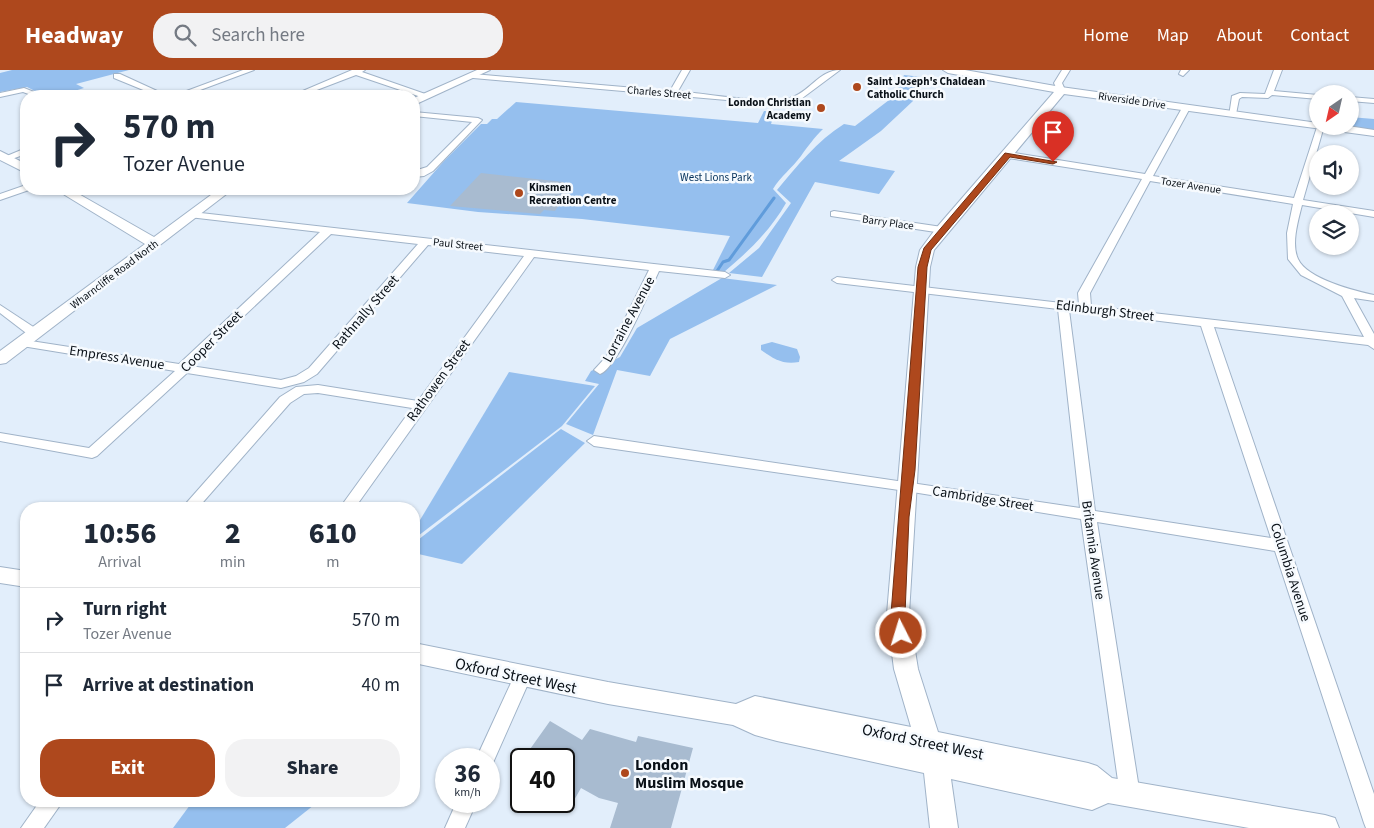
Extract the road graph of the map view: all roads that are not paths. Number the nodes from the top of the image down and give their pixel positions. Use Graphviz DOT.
graph roads {
  1 [pos="227,70"];
  2 [pos="250,70"];
  3 [pos="485,70"];
  4 [pos="686,70"];
  5 [pos="836,70"];
  6 [pos="948,70"];
  7 [pos="1066,70"];
  8 [pos="1278,70"];
  9 [pos="358,71"];
  10 [pos="238,74"];
  11 [pos="117,76"];
  12 [pos="473,76"];
  13 [pos="20,90"];
  14 [pos="150,90"];
  15 [pos="194,90"];
  16 [pos="310,90"];
  17 [pos="410,90"];
  18 [pos="1061,90"];
  19 [pos="420,93"];
  20 [pos="673,93"];
  21 [pos="1271,93"];
  22 [pos="0,95"];
  23 [pos="1309,95"];
  24 [pos="427,96"];
  25 [pos="420,99"];
  26 [pos="1359,100"];
  27 [pos="1374,101"];
  28 [pos="1186,108"];
  29 [pos="1232,114"];
  30 [pos="420,115"];
  31 [pos="1309,125"];
  32 [pos="1359,132"];
  33 [pos="1374,134"];
  34 [pos="1317,135"];
  35 [pos="20,153"];
  36 [pos="1008,155"];
  37 [pos="3,157"];
  38 [pos="20,166"];
  39 [pos="420,173"];
  40 [pos="1148,178"];
  41 [pos="20,190"];
  42 [pos="72,195"];
  43 [pos="219,195"];
  44 [pos="0,197"];
  45 [pos="1298,202"];
  46 [pos="834,214"];
  47 [pos="1374,214"];
  48 [pos="192,215"];
  49 [pos="329,230"];
  50 [pos="942,230"];
  51 [pos="426,241"];
  52 [pos="154,243"];
  53 [pos="532,252"];
  54 [pos="655,268"];
  55 [pos="725,276"];
  56 [pos="837,280"];
  57 [pos="922,288"];
  58 [pos="1345,293"];
  59 [pos="1374,298"];
  60 [pos="1063,305"];
  61 [pos="0,308"];
  62 [pos="1085,308"];
  63 [pos="1206,322"];
  64 [pos="34,333"];
  65 [pos="22,342"];
  66 [pos="1373,343"];
  67 [pos="0,359"];
  68 [pos="183,370"];
  69 [pos="600,370"];
  70 [pos="301,385"];
  71 [pos="420,405"];
  72 [pos="0,437"];
  73 [pos="594,441"];
  74 [pos="906,486"];
  75 [pos="194,502"];
  76 [pos="351,502"];
  77 [pos="1088,514"];
  78 [pos="1282,546"];
  79 [pos="420,654"];
  80 [pos="522,677"];
  81 [pos="491,748"];
  82 [pos="933,754"];
  83 [pos="1118,792"];
  84 [pos="48,807"];
  85 [pos="462,813"];
  86 [pos="1374,823"];
  87 [pos="1299,825"];
  88 [pos="31,828"];
  89 [pos="455,828"];
  90 [pos="944,828"];
  91 [pos="1325,828"];
  1 -- 10 [label="street"];
  2 -- 10 [label="street"];
  3 -- 12 [label="main road"];
  4 -- 20 [label="street"];
  5 -- 20 [label="street, Charles Street"];
  6 -- 18 [label="main road, Riverside Drive"];
  7 -- 18 [label="street"];
  8 -- 21 [label="street"];
  9 -- 16 [label="street"];
  9 -- 17 [label="street"];
  10 -- 15 [label="street"];
  11 -- 14 [label="street"];
  12 -- 20 [label="street, Charles Street"];
  12 -- 24 [label="main road"];
  13 -- 22 [label="street"];
  18 -- 28 [label="main road, Riverside Drive"];
  18 -- 36 [label="main road"];
  19 -- 24 [label="street"];
  21 -- 23 [label="street"];
  21 -- 29 [label="street"];
  24 -- 25 [label="main road"];
  26 -- 27 [label="street"];
  28 -- 29 [label="main road, Riverside Drive"];
  28 -- 40 [label="street"];
  29 -- 31 [label="main road, Riverside Drive"];
  30 -- 39 [label="street"];
  32 -- 33 [label="main road, Riverside Drive"];
  34 -- 45 [label="street"];
  35 -- 37 [label="street"];
  36 -- 40 [label="street, Tozer Avenue"];
  36 -- 50 [label="main road"];
  37 -- 38 [label="street"];
  40 -- 45 [label="street, Tozer Avenue"];
  40 -- 62 [label="street"];
  41 -- 44 [label="street"];
  42 -- 52 [label="main road"];
  43 -- 48 [label="main road, Wharncliffe Road North"];
  45 -- 47 [label="street, Tozer Avenue"];
  45 -- 58 [label="street"];
  46 -- 50 [label="street, Barry Place"];
  48 -- 49 [label="street, Paul Street"];
  48 -- 52 [label="main road, Wharncliffe Road North"];
  49 -- 51 [label="street, Paul Street"];
  49 -- 68 [label="street, Cooper Street"];
  50 -- 57 [label="main road"];
  51 -- 53 [label="street, Paul Street"];
  51 -- 70 [label="street, Rathnally Street"];
  52 -- 64 [label="main road, Wharncliffe Road North"];
  53 -- 54 [label="street, Paul Street"];
  53 -- 71 [label="street, Rathowen Street"];
  54 -- 55 [label="street, Paul Street"];
  54 -- 69 [label="street, Lorraine Avenue"];
  56 -- 57 [label="street, Edinburgh Street"];
  57 -- 60 [label="street, Edinburgh Street"];
  57 -- 74 [label="main road"];
  58 -- 59 [label="street"];
  58 -- 66 [label="street"];
  60 -- 62 [label="street, Edinburgh Street"];
  60 -- 77 [label="street, Britannia Avenue"];
  61 -- 64 [label="street"];
  62 -- 63 [label="street, Edinburgh Street"];
  63 -- 66 [label="street, Edinburgh Street"];
  63 -- 78 [label="street, Columbia Avenue"];
  64 -- 65 [label="main road, Wharncliffe Road North"];
  65 -- 67 [label="main road, Wharncliffe Road North"];
  65 -- 68 [label="street, Empress Avenue"];
  68 -- 70 [label="street, Empress Avenue"];
  68 -- 72 [label="street, Cooper Street"];
  70 -- 71 [label="street, Empress Avenue"];
  70 -- 75 [label="street, Rathnally Street"];
  71 -- 76 [label="street, Rathowen Street"];
  73 -- 74 [label="street, Cambridge Street"];
  74 -- 77 [label="street, Cambridge Street"];
  74 -- 82 [label="main road"];
  77 -- 78 [label="street, Cambridge Street"];
  77 -- 83 [label="street, Britannia Avenue"];
  78 -- 86 [label="street, Columbia Avenue"];
  79 -- 80 [label="main road, Oxford Street West"];
  80 -- 81 [label="street"];
  80 -- 82 [label="main road, Oxford Street West"];
  82 -- 83 [label="main road, Oxford Street West"];
  82 -- 90 [label="main road"];
  83 -- 87 [label="main road, Oxford Street West"];
  84 -- 88 [label="street"];
  85 -- 89 [label="street"];
  87 -- 91 [label="main road, Oxford Street West"];
}
